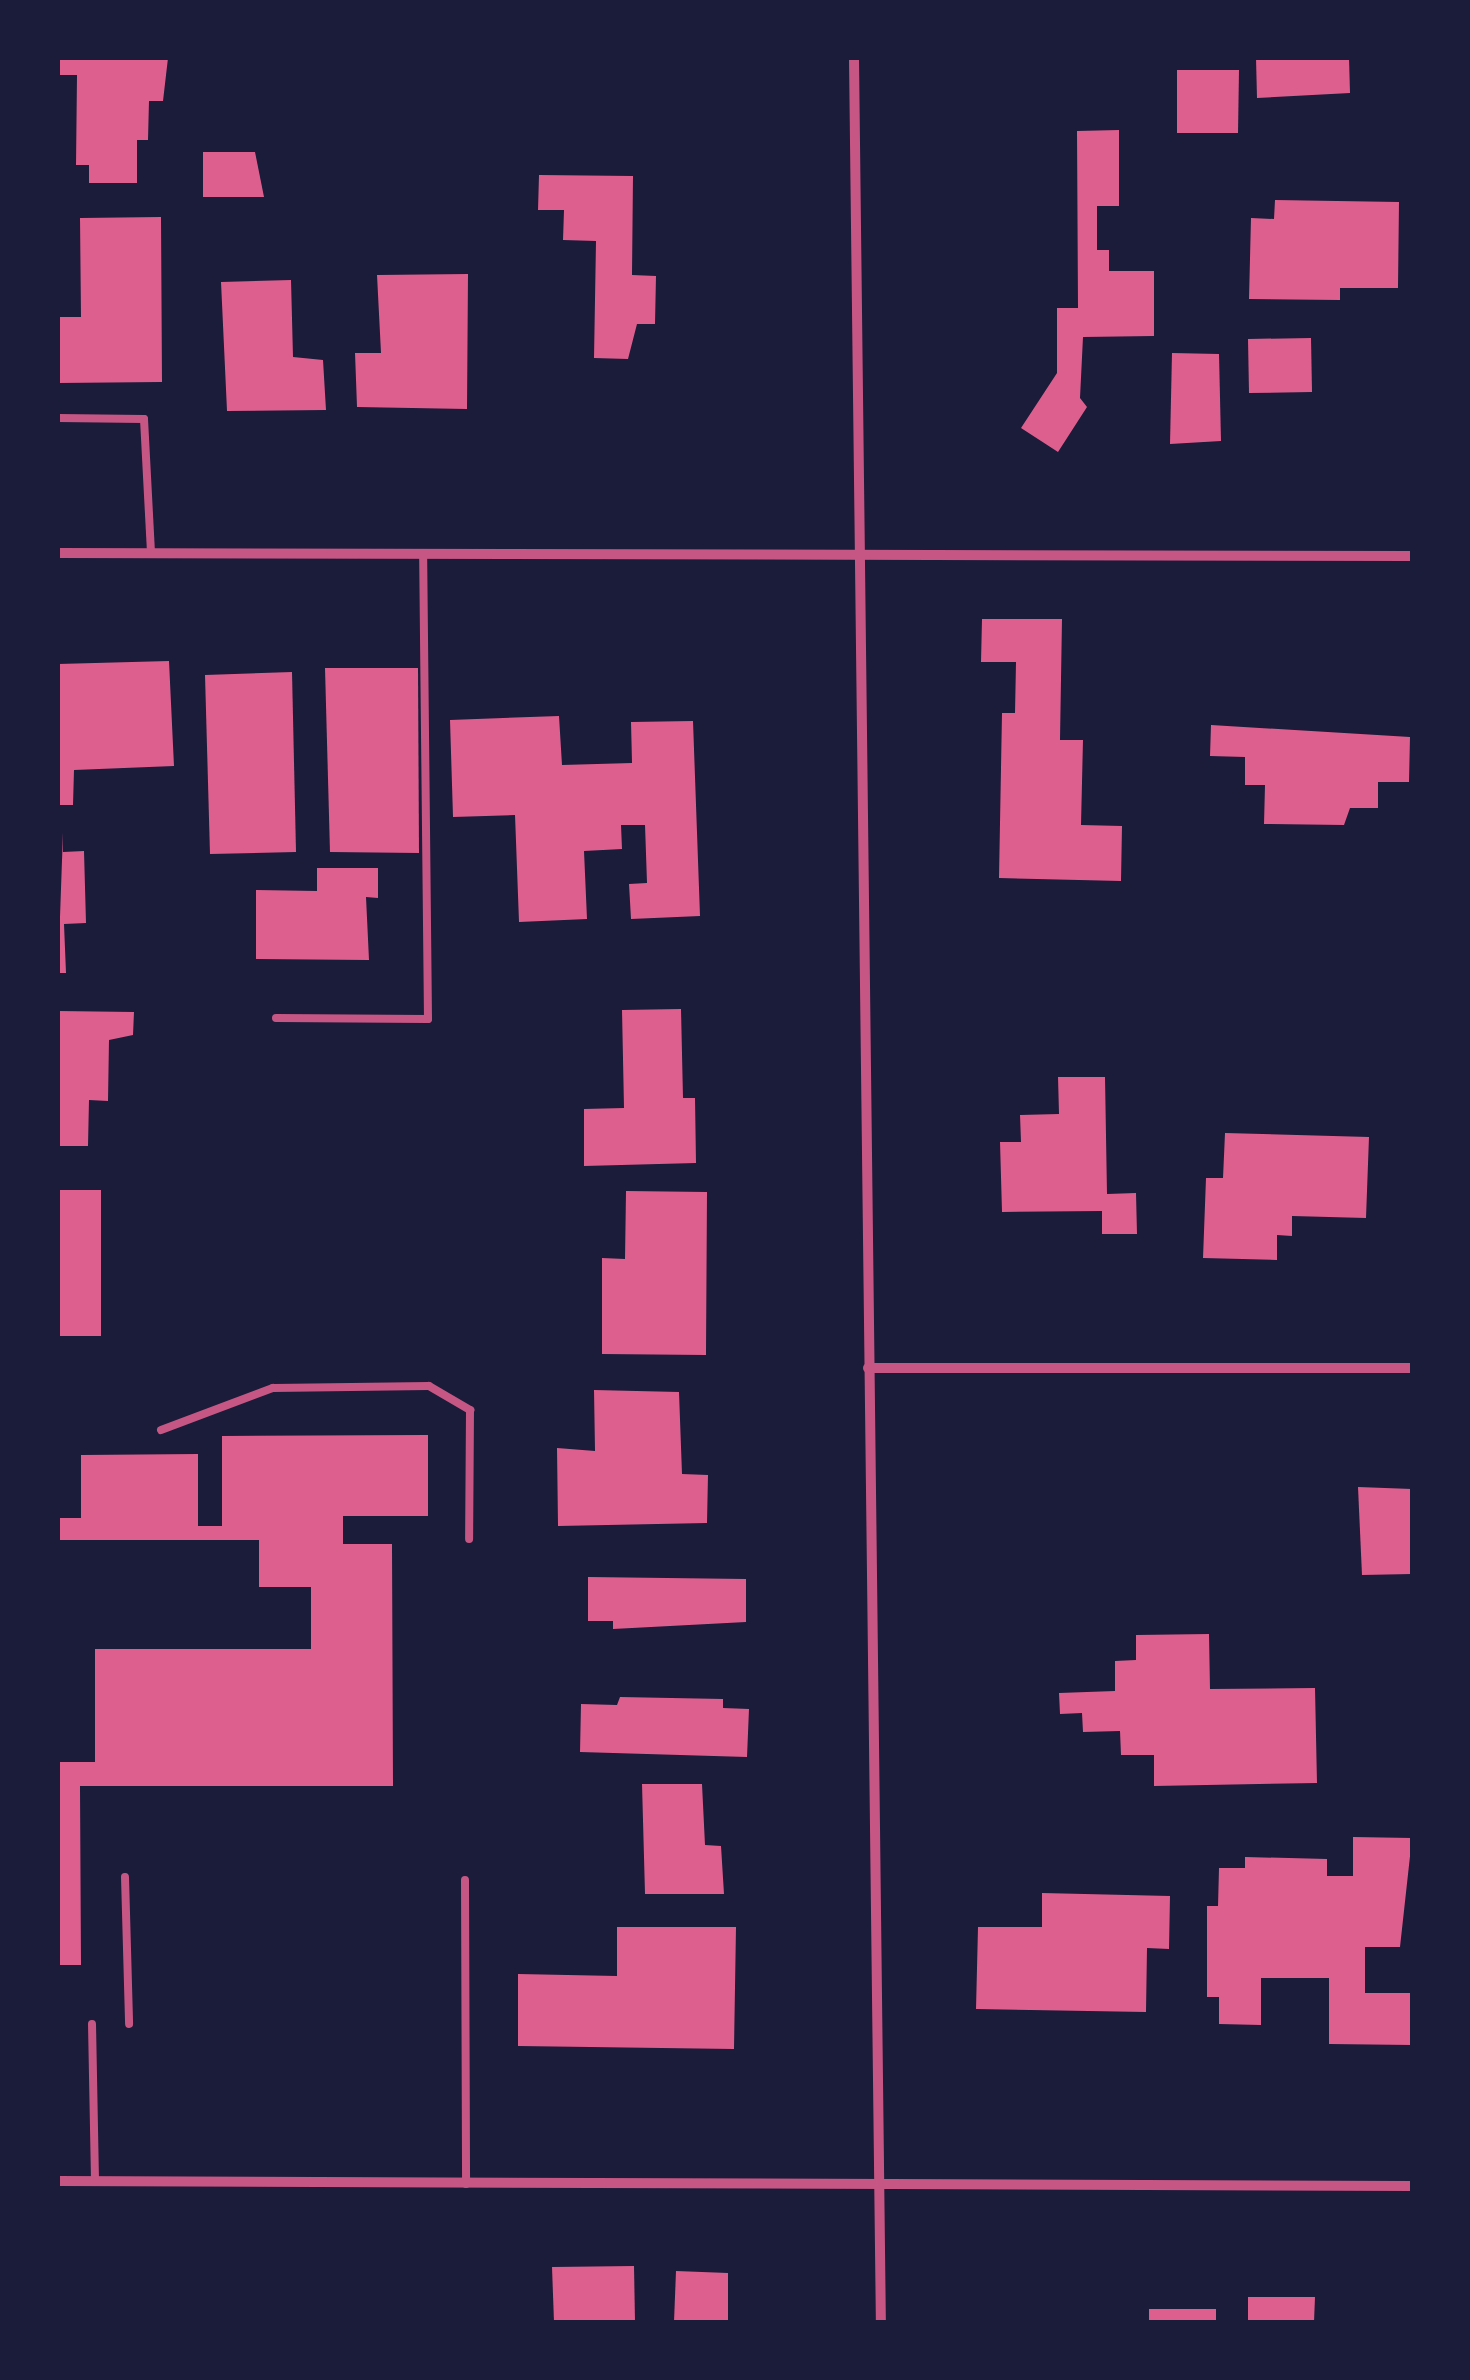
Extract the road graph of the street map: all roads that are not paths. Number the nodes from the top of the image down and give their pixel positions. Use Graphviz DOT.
graph roads {
  1 [pos="854,58"];
  2 [pos="58,418"];
  3 [pos="58,553"];
  4 [pos="151,553"];
  5 [pos="423,553"];
  6 [pos="854,554"];
  7 [pos="1412,556"];
  8 [pos="276,1018"];
  9 [pos="868,1368"];
  10 [pos="1412,1368"];
  11 [pos="161,1430"];
  12 [pos="469,1539"];
  13 [pos="125,1877"];
  14 [pos="465,1880"];
  15 [pos="92,2024"];
  16 [pos="129,2024"];
  17 [pos="58,2181"];
  18 [pos="95,2182"];
  19 [pos="879,2182"];
  20 [pos="466,2184"];
  21 [pos="1412,2186"];
  22 [pos="882,2322"];
  1 -- 6 [label="street"];
  2 -- 4 [label="lane"];
  3 -- 4 [label="street"];
  4 -- 5 [label="street"];
  5 -- 6 [label="street"];
  5 -- 8 [label="lane"];
  6 -- 7 [label="street"];
  6 -- 9 [label="street"];
  9 -- 10 [label="street"];
  9 -- 19 [label="street"];
  11 -- 12 [label="lane"];
  13 -- 16 [label="lane"];
  14 -- 20 [label="lane"];
  15 -- 18 [label="lane"];
  17 -- 18 [label="street"];
  18 -- 20 [label="street"];
  19 -- 20 [label="street"];
  19 -- 21 [label="street"];
  19 -- 22 [label="street"];
}
